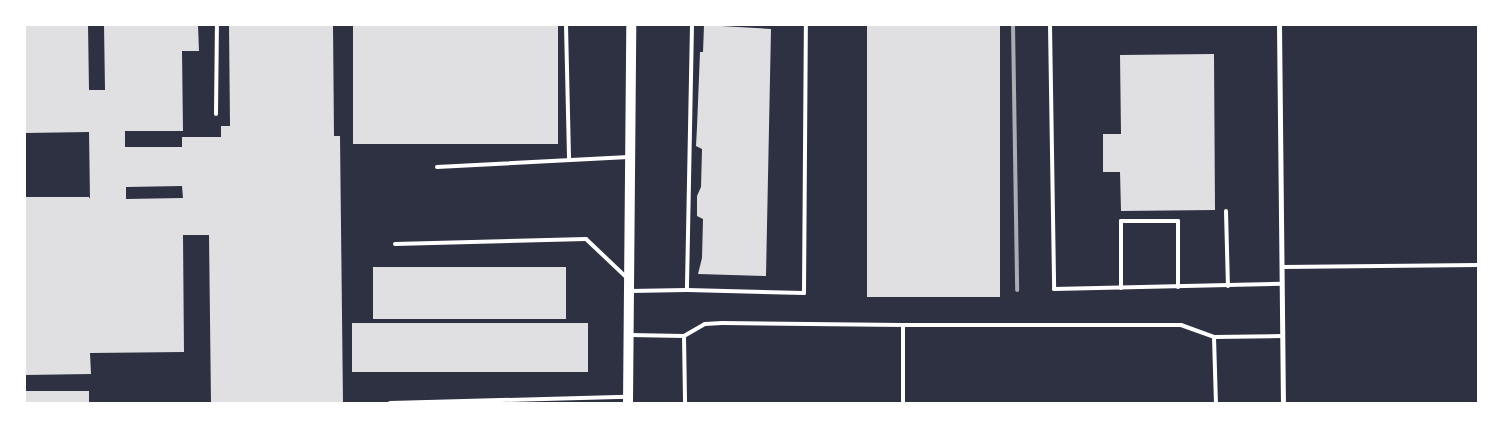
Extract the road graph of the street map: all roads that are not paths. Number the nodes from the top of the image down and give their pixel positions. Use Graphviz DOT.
graph roads {
  1 [pos="216,25"];
  2 [pos="566,25"];
  3 [pos="631,25"];
  4 [pos="692,25"];
  5 [pos="806,25"];
  6 [pos="1050,25"];
  7 [pos="1280,25"];
  8 [pos="216,114"];
  9 [pos="629,157"];
  10 [pos="569,160"];
  11 [pos="437,167"];
  12 [pos="1226,211"];
  13 [pos="395,244"];
  14 [pos="1478,265"];
  15 [pos="1282,267"];
  16 [pos="628,278"];
  17 [pos="1282,284"];
  18 [pos="1228,286"];
  19 [pos="1178,287"];
  20 [pos="1121,288"];
  21 [pos="687,290"];
  22 [pos="628,291"];
  23 [pos="903,325"];
  24 [pos="628,335"];
  25 [pos="684,336"];
  26 [pos="1282,336"];
  27 [pos="1214,337"];
  28 [pos="628,400"];
  29 [pos="390,403"];
  30 [pos="685,403"];
  31 [pos="903,403"];
  32 [pos="1216,403"];
  33 [pos="1283,403"];
  1 -- 8 [label="lane"];
  2 -- 10 [label="lane"];
  3 -- 9 [label="main road"];
  4 -- 21 [label="lane"];
  5 -- 21 [label="lane"];
  6 -- 20 [label="lane"];
  7 -- 15 [label="street"];
  9 -- 10 [label="lane"];
  9 -- 16 [label="main road"];
  10 -- 11 [label="lane"];
  12 -- 18 [label="lane"];
  13 -- 16 [label="lane"];
  14 -- 15 [label="lane"];
  15 -- 17 [label="street"];
  16 -- 22 [label="main road"];
  17 -- 18 [label="lane"];
  17 -- 26 [label="street"];
  18 -- 19 [label="lane"];
  19 -- 20 [label="lane"];
  19 -- 20 [label="lane"];
  21 -- 22 [label="lane"];
  22 -- 24 [label="main road"];
  23 -- 25 [label="lane"];
  23 -- 27 [label="lane"];
  23 -- 31 [label="lane"];
  24 -- 25 [label="lane"];
  24 -- 28 [label="main road"];
  25 -- 30 [label="lane"];
  26 -- 27 [label="lane"];
  26 -- 33 [label="street"];
  27 -- 32 [label="lane"];
  28 -- 29 [label="lane"];
}
